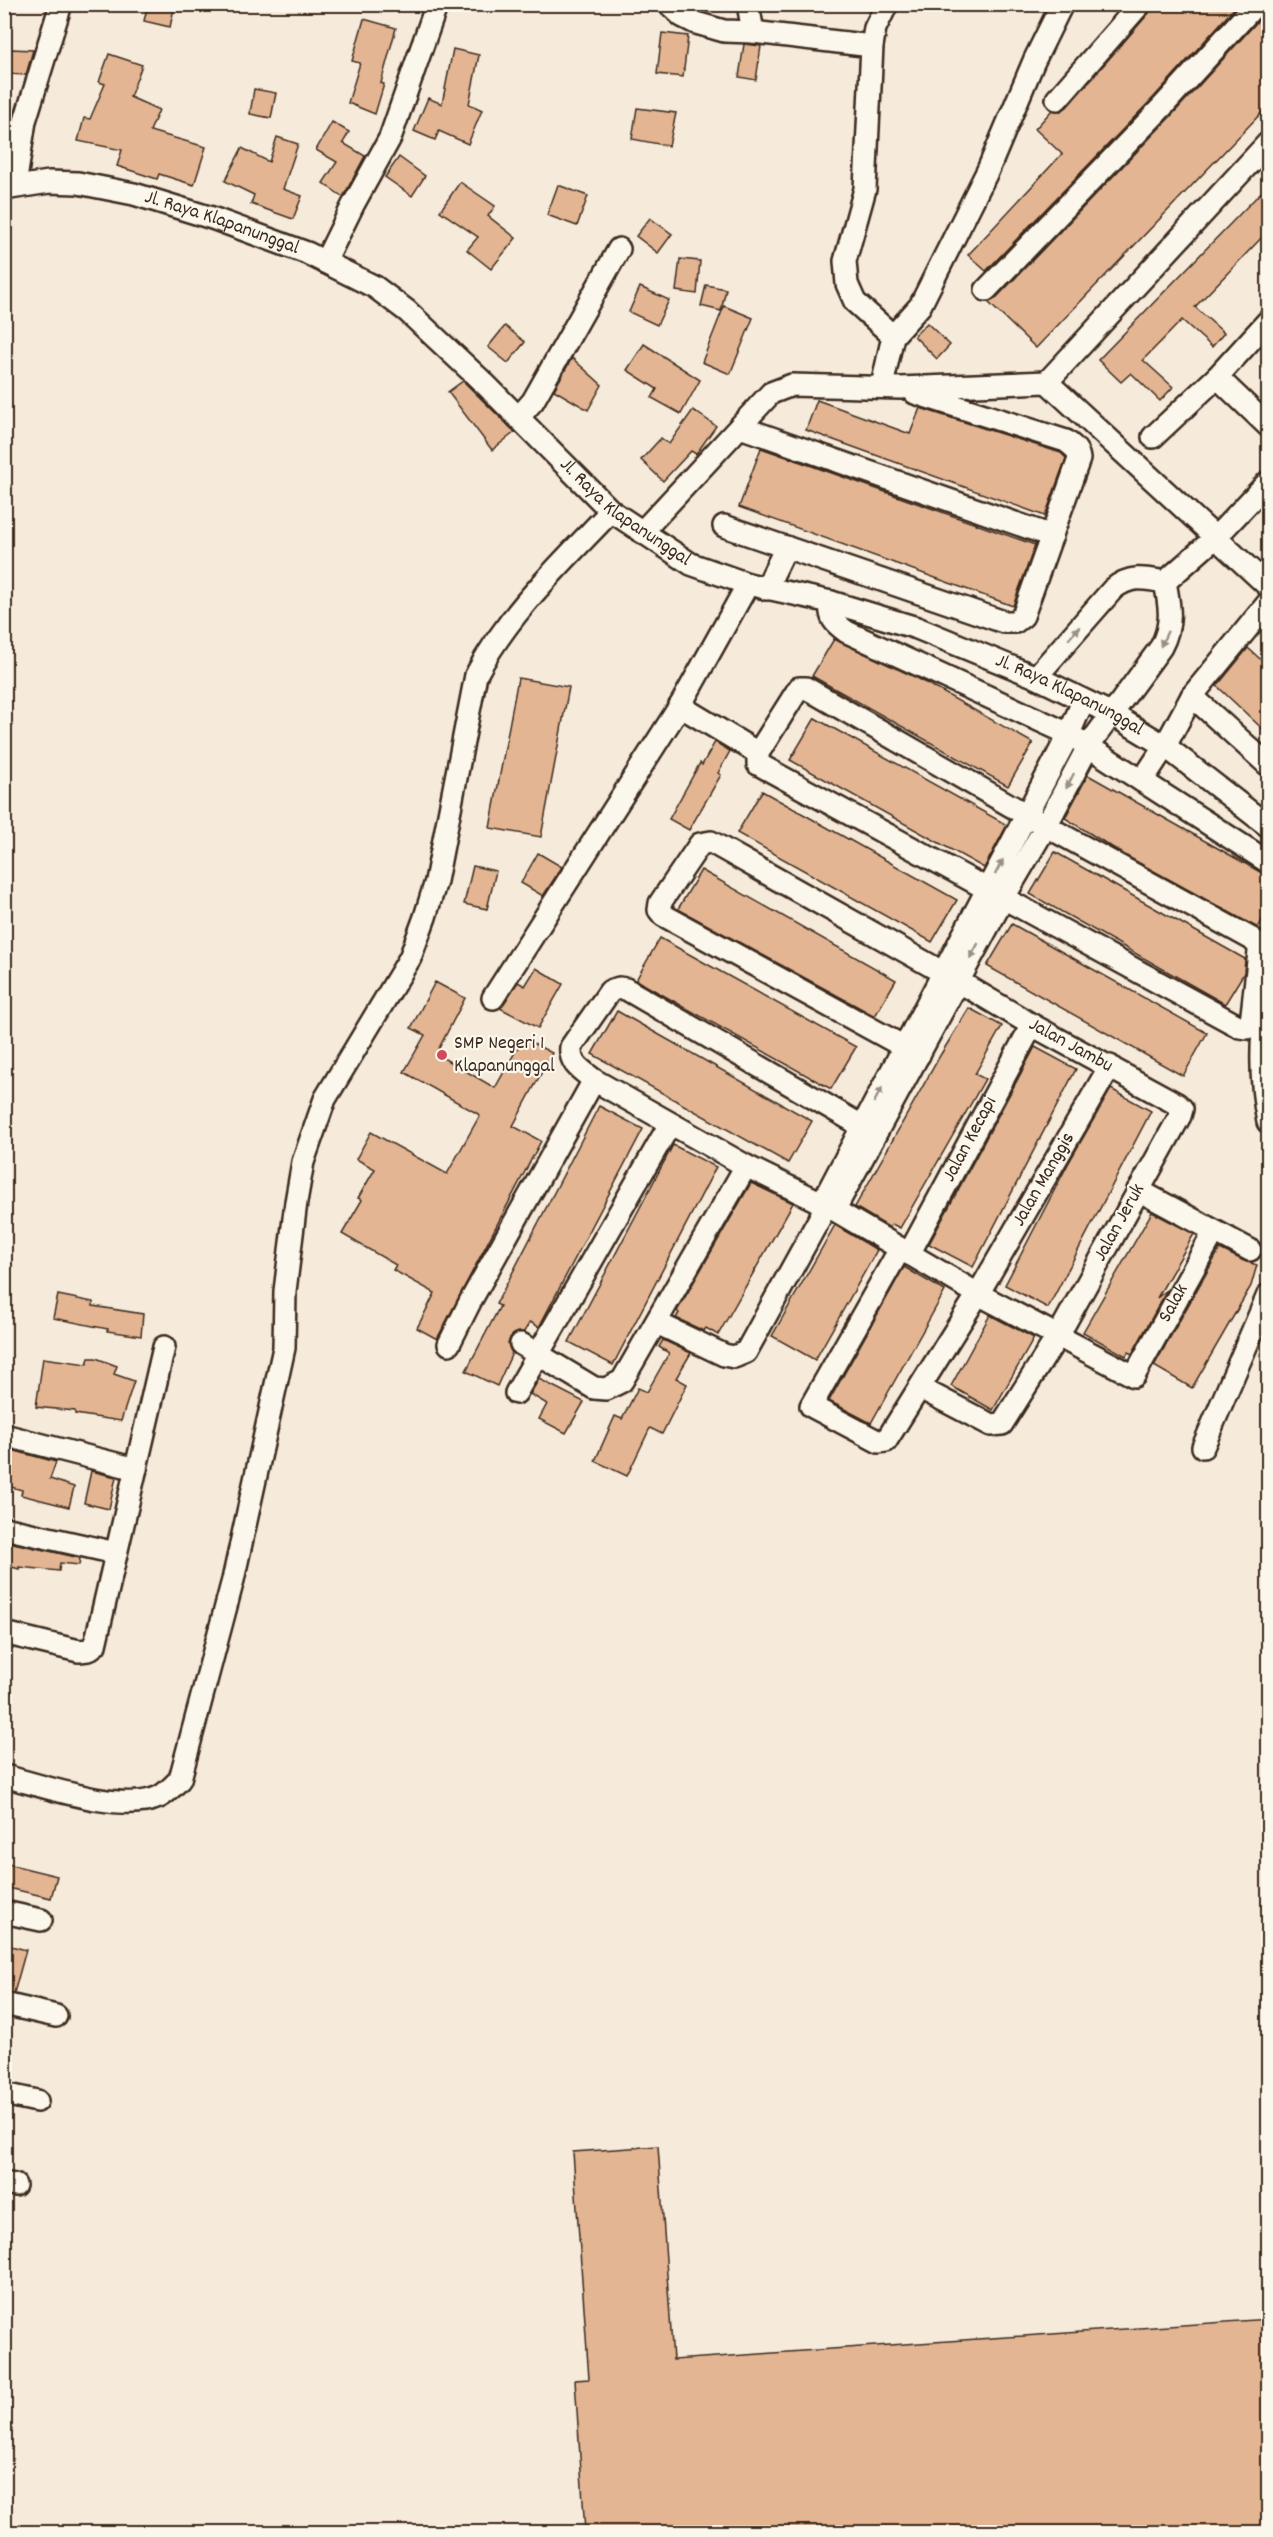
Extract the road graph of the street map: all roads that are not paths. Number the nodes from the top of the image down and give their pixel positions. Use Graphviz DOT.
graph roads {
  1 [pos="61,4"];
  2 [pos="437,4"];
  3 [pos="669,4"];
  4 [pos="748,4"];
  5 [pos="887,4"];
  6 [pos="1062,4"];
  7 [pos="1140,4"];
  8 [pos="1256,4"];
  9 [pos="753,32"];
  10 [pos="872,46"];
  11 [pos="1057,99"];
  12 [pos="1269,143"];
  13 [pos="10,188"];
  14 [pos="619,249"];
  15 [pos="325,261"];
  16 [pos="986,290"];
  17 [pos="1269,321"];
  18 [pos="893,336"];
  19 [pos="1217,377"];
  20 [pos="1047,382"];
  21 [pos="891,387"];
  22 [pos="518,418"];
  23 [pos="1269,426"];
  24 [pos="740,427"];
  25 [pos="1153,437"];
  26 [pos="1269,482"];
  27 [pos="611,511"];
  28 [pos="724,526"];
  29 [pos="642,532"];
  30 [pos="1052,536"];
  31 [pos="1216,537"];
  32 [pos="786,547"];
  33 [pos="1165,582"];
  34 [pos="757,586"];
  35 [pos="1269,586"];
  36 [pos="831,602"];
  37 [pos="1269,603"];
  38 [pos="1036,677"];
  39 [pos="1192,696"];
  40 [pos="1083,701"];
  41 [pos="680,706"];
  42 [pos="1110,712"];
  43 [pos="1069,734"];
  44 [pos="1089,745"];
  45 [pos="1165,746"];
  46 [pos="758,753"];
  47 [pos="1269,765"];
  48 [pos="1142,781"];
  49 [pos="1027,813"];
  50 [pos="1267,818"];
  51 [pos="1046,826"];
  52 [pos="1244,847"];
  53 [pos="1269,861"];
  54 [pos="994,895"];
  55 [pos="950,977"];
  56 [pos="1269,987"];
  57 [pos="493,998"];
  58 [pos="1032,1025"];
  59 [pos="911,1051"];
  60 [pos="1110,1066"];
  61 [pos="594,1080"];
  62 [pos="1182,1112"];
  63 [pos="1269,1122"];
  64 [pos="670,1124"];
  65 [pos="868,1130"];
  66 [pos="746,1166"];
  67 [pos="1138,1190"];
  68 [pos="826,1209"];
  69 [pos="1214,1232"];
  70 [pos="1250,1250"];
  71 [pos="904,1251"];
  72 [pos="978,1294"];
  73 [pos="1269,1295"];
  74 [pos="657,1323"];
  75 [pos="1059,1334"];
  76 [pos="449,1344"];
  77 [pos="164,1347"];
  78 [pos="529,1349"];
  79 [pos="920,1388"];
  80 [pos="516,1393"];
  81 [pos="4,1435"];
  82 [pos="1203,1447"];
  83 [pos="136,1469"];
  84 [pos="4,1528"];
  85 [pos="116,1553"];
  86 [pos="4,1633"];
  87 [pos="4,1776"];
  88 [pos="4,1912"];
  89 [pos="41,1920"];
  90 [pos="4,2004"];
  91 [pos="56,2016"];
  92 [pos="4,2094"];
  93 [pos="37,2101"];
  1 -- 13 [label="street"];
  2 -- 15 [label="street"];
  3 -- 9 [label="street"];
  4 -- 9 [label="street"];
  5 -- 10 [label="street"];
  6 -- 18 [label="street"];
  7 -- 11 [label="street"];
  8 -- 16 [label="street"];
  9 -- 10 [label="street"];
  10 -- 18 [label="street"];
  12 -- 20 [label="street"];
  13 -- 15 [label="street, Jl. Raya Klapanunggal"];
  14 -- 22 [label="street"];
  15 -- 22 [label="street, Jl. Raya Klapanunggal"];
  17 -- 19 [label="street"];
  18 -- 21 [label="street"];
  19 -- 23 [label="street"];
  19 -- 25 [label="street"];
  20 -- 21 [label="street"];
  20 -- 31 [label="street"];
  21 -- 24 [label="street"];
  21 -- 30 [label="street"];
  22 -- 27 [label="street, Jl. Raya Klapanunggal"];
  24 -- 29 [label="street"];
  24 -- 30 [label="street"];
  26 -- 31 [label="street"];
  27 -- 29 [label="street, Jl. Raya Klapanunggal"];
  27 -- 87 [label="street"];
  28 -- 32 [label="street"];
  29 -- 34 [label="street, Jl. Raya Klapanunggal"];
  30 -- 32 [label="street"];
  31 -- 33 [label="street"];
  31 -- 35 [label="street"];
  32 -- 34 [label="street"];
  38 -- 33 [label="street, one-way"];
  33 -- 42 [label="street, one-way"];
  34 -- 36 [label="street, Jl. Raya Klapanunggal"];
  34 -- 41 [label="street"];
  36 -- 38 [label="street, Jl. Raya Klapanunggal"];
  36 -- 43 [label="street"];
  37 -- 39 [label="street"];
  38 -- 40 [label="street, Jl. Raya Klapanunggal"];
  39 -- 45 [label="street"];
  39 -- 47 [label="street"];
  40 -- 42 [label="street, Jl. Raya Klapanunggal"];
  40 -- 43 [label="street"];
  41 -- 46 [label="street"];
  41 -- 57 [label="street"];
  42 -- 44 [label="street"];
  42 -- 45 [label="street, Jl. Raya Klapanunggal"];
  43 -- 44 [label="street"];
  43 -- 49 [label="street"];
  44 -- 48 [label="street"];
  44 -- 51 [label="street, one-way"];
  45 -- 48 [label="street"];
  45 -- 50 [label="street, Jl. Raya Klapanunggal"];
  46 -- 49 [label="street"];
  46 -- 54 [label="street"];
  48 -- 52 [label="street"];
  49 -- 51 [label="street"];
  54 -- 49 [label="street, one-way"];
  50 -- 52 [label="street"];
  51 -- 54 [label="street"];
  51 -- 54 [label="street"];
  52 -- 53 [label="street"];
  54 -- 55 [label="street"];
  55 -- 58 [label="street, Jalan Jambu"];
  55 -- 59 [label="street"];
  55 -- 59 [label="street, Jalan Jambu"];
  56 -- 63 [label="street"];
  58 -- 60 [label="street, Jalan Jambu"];
  58 -- 71 [label="street, Jalan Kecapi"];
  59 -- 65 [label="street"];
  60 -- 62 [label="street, Jalan Jambu"];
  60 -- 72 [label="street, Jalan Manggis"];
  61 -- 64 [label="street"];
  61 -- 65 [label="street"];
  61 -- 76 [label="street"];
  62 -- 67 [label="street, Jalan Jeruk"];
  64 -- 66 [label="street"];
  64 -- 78 [label="street"];
  65 -- 68 [label="street"];
  66 -- 68 [label="street"];
  66 -- 74 [label="street"];
  67 -- 69 [label="street"];
  67 -- 75 [label="street, Jalan Jeruk"];
  68 -- 71 [label="street"];
  68 -- 74 [label="street"];
  69 -- 70 [label="street"];
  69 -- 75 [label="street, Salak"];
  71 -- 72 [label="street"];
  71 -- 79 [label="street, Jalan Kecapi"];
  72 -- 75 [label="street"];
  72 -- 79 [label="street, Jalan Manggis"];
  73 -- 82 [label="street"];
  74 -- 78 [label="street"];
  75 -- 79 [label="street, Jalan Jeruk"];
  77 -- 83 [label="street"];
  78 -- 80 [label="street"];
  81 -- 83 [label="street"];
  83 -- 85 [label="street"];
  84 -- 85 [label="street"];
  85 -- 86 [label="street"];
  88 -- 89 [label="street"];
  90 -- 91 [label="street"];
  92 -- 93 [label="street"];
}
